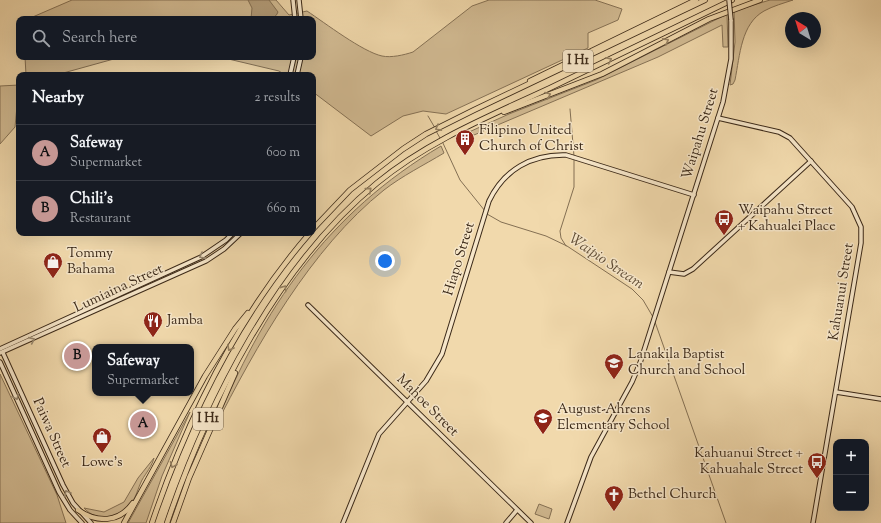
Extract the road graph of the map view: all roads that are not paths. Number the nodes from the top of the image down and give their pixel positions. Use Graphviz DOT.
graph roads {
  1 [pos="293,0"];
  2 [pos="299,0"];
  3 [pos="696,0"];
  4 [pos="705,0"];
  5 [pos="730,0"];
  6 [pos="760,0"];
  7 [pos="295,16"];
  8 [pos="301,16"];
  9 [pos="293,60"];
  10 [pos="300,60"];
  11 [pos="291,72"];
  12 [pos="298,72"];
  13 [pos="474,110"];
  14 [pos="718,118"];
  15 [pos="473,124"];
  16 [pos="811,161"];
  17 [pos="694,195"];
  18 [pos="316,226"];
  19 [pos="230,236"];
  20 [pos="239,236"];
  21 [pos="308,236"];
  22 [pos="669,272"];
  23 [pos="265,291"];
  24 [pos="308,305"];
  25 [pos="262,321"];
  26 [pos="0,348"];
  27 [pos="2,353"];
  28 [pos="0,362"];
  29 [pos="836,392"];
  30 [pos="881,399"];
  31 [pos="407,402"];
  32 [pos="138,498"];
  33 [pos="78,510"];
  34 [pos="516,510"];
  35 [pos="82,523"];
  36 [pos="91,523"];
  37 [pos="124,523"];
  38 [pos="152,523"];
  39 [pos="167,523"];
  40 [pos="174,523"];
  41 [pos="343,523"];
  42 [pos="506,523"];
  43 [pos="531,523"];
  44 [pos="568,523"];
  45 [pos="813,523"];
  1 -- 7 [label="street"];
  2 -- 8 [label="street"];
  3 -- 13 [label="highway"];
  4 -- 13 [label="highway, I H1"];
  5 -- 14 [label="street, Waipahu Street, bridge"];
  15 -- 5 [label="highway, I H1, one-way"];
  15 -- 6 [label="highway, one-way"];
  9 -- 11 [label="street"];
  10 -- 12 [label="street"];
  13 -- 18 [label="highway, I H1, one-way"];
  14 -- 16 [label="street, Kahuanui Street"];
  14 -- 17 [label="street, Waipahu Street"];
  25 -- 15 [label="highway, I H1, one-way"];
  16 -- 22 [label="street"];
  16 -- 29 [label="street, Kahuanui Street"];
  17 -- 22 [label="street, Waipahu Street"];
  17 -- 31 [label="street, Hiapo Street"];
  19 -- 26 [label="street, Lumiaina Street, one-way"];
  27 -- 20 [label="street, Lumiaina Street, one-way"];
  21 -- 23 [label="highway, I H1"];
  22 -- 44 [label="street, Waipahu Street"];
  23 -- 32 [label="highway"];
  23 -- 38 [label="highway, I H1, one-way"];
  24 -- 31 [label="street, Mahoe Street"];
  25 -- 39 [label="highway, I H1"];
  25 -- 40 [label="highway"];
  26 -- 27 [label="street, Paiwa Street"];
  33 -- 27 [label="street, Paiwa Street, one-way"];
  28 -- 35 [label="street, Paiwa Street, one-way"];
  29 -- 30 [label="street"];
  29 -- 45 [label="street, Kahuanui Street"];
  31 -- 34 [label="street, Mahoe Street"];
  31 -- 41 [label="street, Hiapo Street"];
  32 -- 33 [label="highway"];
  32 -- 37 [label="highway"];
  33 -- 36 [label="street, Paiwa Street"];
  34 -- 42 [label="street"];
  34 -- 43 [label="street, Mahoe Street"];
}
